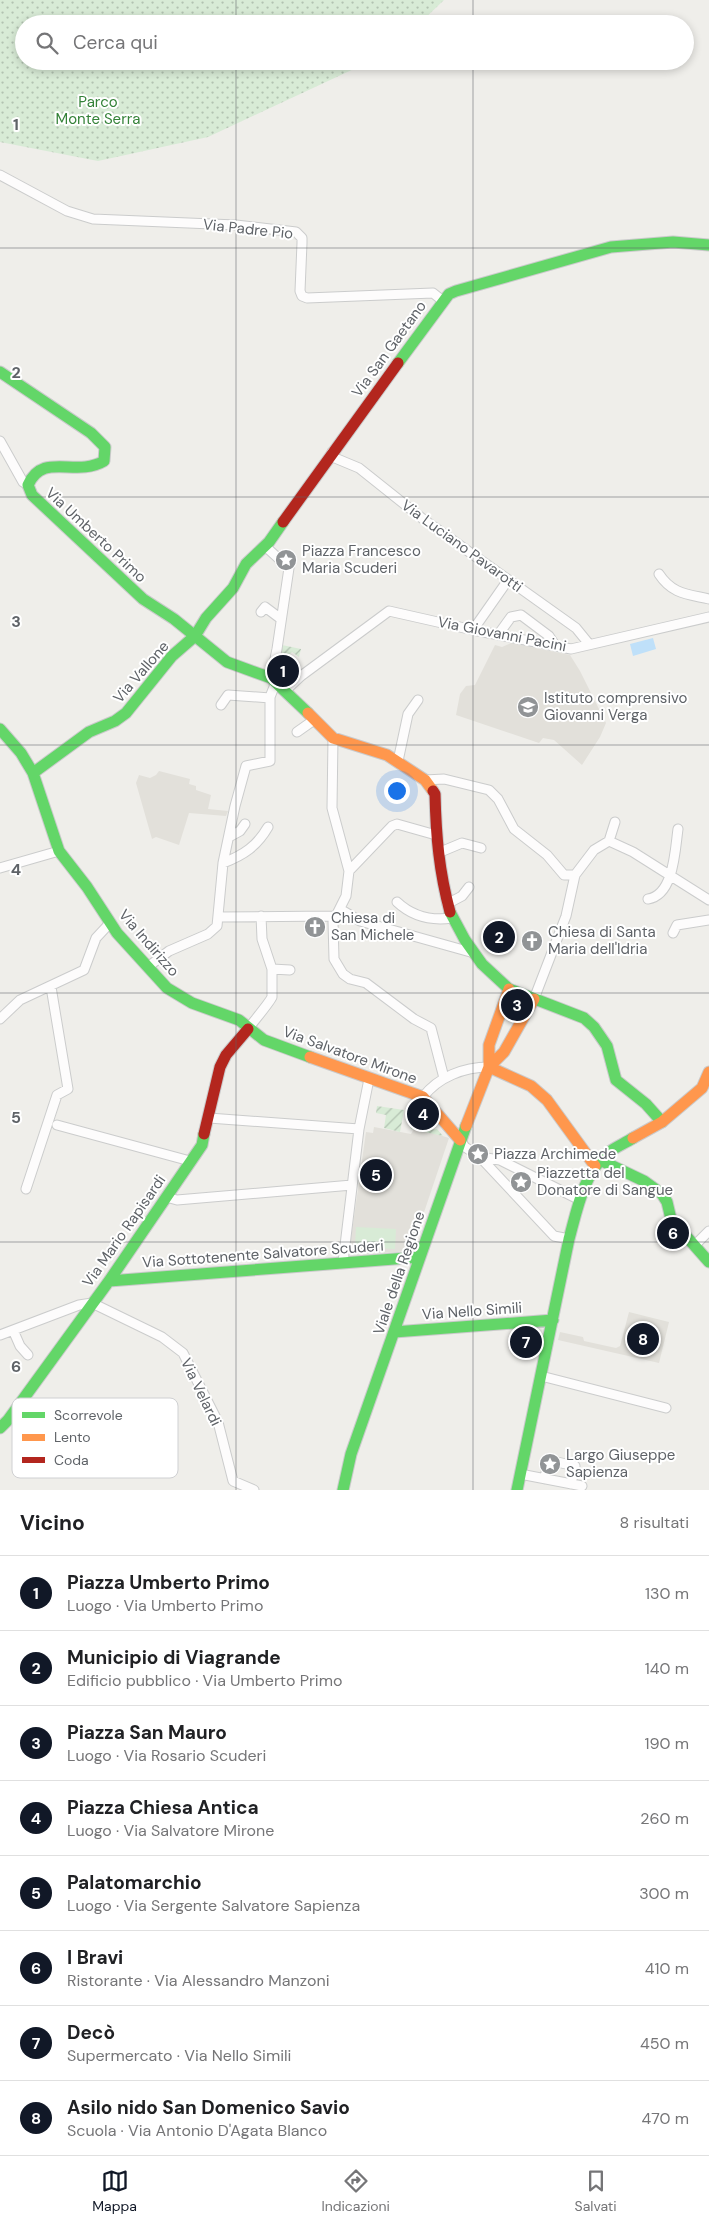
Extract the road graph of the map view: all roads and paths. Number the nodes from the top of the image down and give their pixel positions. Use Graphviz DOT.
graph roads {
  1 [pos="0,175"];
  2 [pos="709,245"];
  3 [pos="443,301"];
  4 [pos="0,372"];
  5 [pos="0,441"];
  6 [pos="332,452"];
  7 [pos="28,485"];
  8 [pos="266,547"];
  9 [pos="659,574"];
  10 [pos="508,580"];
  11 [pos="709,600"];
  12 [pos="261,612"];
  13 [pos="709,617"];
  14 [pos="281,619"];
  15 [pos="473,630"];
  16 [pos="498,635"];
  17 [pos="195,636"];
  18 [pos="589,644"];
  19 [pos="555,646"];
  20 [pos="271,679"];
  21 [pos="288,692"];
  22 [pos="270,697"];
  23 [pos="418,700"];
  24 [pos="221,705"];
  25 [pos="314,720"];
  26 [pos="0,728"];
  27 [pos="297,732"];
  28 [pos="333,738"];
  29 [pos="398,761"];
  30 [pos="33,773"];
  31 [pos="425,780"];
  32 [pos="615,822"];
  33 [pos="245,824"];
  34 [pos="268,827"];
  35 [pos="678,829"];
  36 [pos="436,835"];
  37 [pos="229,837"];
  38 [pos="609,841"];
  39 [pos="481,848"];
  40 [pos="58,851"];
  41 [pos="438,853"];
  42 [pos="223,863"];
  43 [pos="0,868"];
  44 [pos="350,871"];
  45 [pos="575,875"];
  46 [pos="671,876"];
  47 [pos="469,887"];
  48 [pos="648,899"];
  49 [pos="709,900"];
  50 [pos="397,902"];
  51 [pos="447,904"];
  52 [pos="337,912"];
  53 [pos="261,916"];
  54 [pos="218,917"];
  55 [pos="452,918"];
  56 [pos="709,920"];
  57 [pos="110,923"];
  58 [pos="673,934"];
  59 [pos="474,953"];
  60 [pos="149,966"];
  61 [pos="272,969"];
  62 [pos="290,970"];
  63 [pos="51,987"];
  64 [pos="509,989"];
  65 [pos="536,1000"];
  66 [pos="0,1019"];
  67 [pos="248,1028"];
  68 [pos="489,1067"];
  69 [pos="709,1072"];
  70 [pos="444,1078"];
  71 [pos="369,1079"];
  72 [pos="706,1089"];
  73 [pos="423,1097"];
  74 [pos="209,1118"];
  75 [pos="662,1122"];
  76 [pos="57,1124"];
  77 [pos="359,1130"];
  78 [pos="460,1140"];
  79 [pos="480,1157"];
  80 [pos="190,1161"];
  81 [pos="598,1163"];
  82 [pos="352,1185"];
  83 [pos="26,1189"];
  84 [pos="166,1197"];
  85 [pos="580,1200"];
  86 [pos="709,1231"];
  87 [pos="570,1239"];
  88 [pos="694,1246"];
  89 [pos="420,1257"];
  90 [pos="343,1262"];
  91 [pos="709,1262"];
  92 [pos="109,1281"];
  93 [pos="92,1303"];
  94 [pos="553,1320"];
  95 [pos="13,1330"];
  96 [pos="394,1332"];
  97 [pos="0,1335"];
  98 [pos="28,1355"];
  99 [pos="541,1376"];
  100 [pos="24,1398"];
  101 [pos="666,1408"];
  102 [pos="12,1414"];
  103 [pos="0,1428"];
  104 [pos="520,1474"];
  105 [pos="545,1479"];
  106 [pos="571,1484"];
  107 [pos="582,1486"];
  108 [pos="254,1490"];
  109 [pos="343,1490"];
  110 [pos="517,1490"];
  1 -- 3 [label="street, Via Padre Pio"];
  2 -- 3 [label="street, Via San Gaetano"];
  3 -- 6 [label="street, Via San Gaetano"];
  4 -- 7 [label="street, Via Umberto Primo"];
  5 -- 7 [label="street"];
  6 -- 8 [label="street, Via San Gaetano"];
  6 -- 10 [label="street, Via Luciano Pavarotti"];
  7 -- 17 [label="street, Via Umberto Primo"];
  8 -- 14 [label="street"];
  8 -- 17 [label="street, Via San Gaetano"];
  9 -- 11 [label="street"];
  10 -- 15 [label="street"];
  10 -- 18 [label="street, Via Luciano Pavarotti"];
  12 -- 14 [label="street"];
  13 -- 18 [label="street, Via Giovanni Pacini"];
  14 -- 20 [label="street"];
  15 -- 16 [label="street, Via Giovanni Pacini"];
  15 -- 21 [label="street, Via Giovanni Pacini"];
  16 -- 19 [label="street, Via Giovanni Pacini"];
  16 -- 19 [label="street"];
  17 -- 20 [label="street, Via Umberto Primo"];
  17 -- 30 [label="street, Via Vallone"];
  18 -- 19 [label="street, Via Giovanni Pacini"];
  20 -- 21 [label="street, Via Umberto Primo"];
  20 -- 22 [label="street"];
  21 -- 25 [label="street"];
  22 -- 24 [label="street"];
  22 -- 37 [label="street"];
  23 -- 29 [label="street"];
  25 -- 27 [label="street"];
  25 -- 28 [label="street"];
  26 -- 30 [label="street, Via Indirizzo"];
  28 -- 29 [label="street"];
  28 -- 44 [label="street"];
  29 -- 31 [label="street"];
  30 -- 40 [label="street, Via Indirizzo"];
  31 -- 36 [label="street"];
  31 -- 45 [label="street"];
  32 -- 38 [label="street"];
  33 -- 37 [label="street"];
  34 -- 42 [label="street"];
  35 -- 46 [label="street"];
  36 -- 41 [label="street"];
  36 -- 44 [label="street"];
  37 -- 42 [label="street"];
  38 -- 45 [label="street"];
  38 -- 46 [label="street"];
  39 -- 41 [label="street"];
  40 -- 43 [label="street"];
  40 -- 57 [label="street, Via Indirizzo"];
  41 -- 51 [label="street"];
  42 -- 54 [label="street"];
  44 -- 52 [label="street"];
  45 -- 65 [label="street"];
  46 -- 48 [label="street"];
  46 -- 49 [label="street"];
  47 -- 51 [label="street"];
  50 -- 55 [label="street"];
  51 -- 55 [label="street"];
  52 -- 53 [label="street"];
  52 -- 59 [label="street"];
  52 -- 70 [label="street"];
  53 -- 54 [label="street"];
  53 -- 61 [label="street"];
  54 -- 60 [label="street"];
  55 -- 59 [label="street"];
  56 -- 58 [label="street"];
  57 -- 60 [label="street, Via Indirizzo"];
  57 -- 63 [label="street"];
  59 -- 64 [label="street"];
  60 -- 67 [label="street, Via Indirizzo"];
  61 -- 62 [label="street"];
  61 -- 67 [label="street"];
  63 -- 66 [label="street"];
  63 -- 83 [label="street"];
  64 -- 65 [label="street"];
  64 -- 68 [label="street"];
  65 -- 68 [label="street"];
  65 -- 75 [label="street"];
  67 -- 71 [label="street, Via Salvatore Mirone"];
  67 -- 74 [label="street, Via Mario Rapisardi"];
  68 -- 70 [label="street, Via Salvatore Mirone"];
  68 -- 78 [label="street, Viale della Regione"];
  68 -- 81 [label="street"];
  69 -- 72 [label="street"];
  70 -- 73 [label="street, Via Salvatore Mirone"];
  71 -- 73 [label="street, Via Salvatore Mirone"];
  71 -- 77 [label="street"];
  72 -- 75 [label="street"];
  73 -- 78 [label="street"];
  74 -- 77 [label="street"];
  74 -- 80 [label="street, Via Mario Rapisardi"];
  75 -- 81 [label="street"];
  76 -- 80 [label="street"];
  77 -- 82 [label="street"];
  78 -- 79 [label="street"];
  78 -- 89 [label="street, Viale della Regione"];
  79 -- 85 [label="street"];
  79 -- 87 [label="street"];
  80 -- 84 [label="street, Via Mario Rapisardi"];
  81 -- 85 [label="street"];
  81 -- 88 [label="street"];
  82 -- 84 [label="street"];
  82 -- 90 [label="street"];
  84 -- 92 [label="street, Via Mario Rapisardi"];
  85 -- 87 [label="street"];
  86 -- 88 [label="street"];
  87 -- 94 [label="street"];
  88 -- 91 [label="street"];
  89 -- 90 [label="street, Via Sottotenente Salvatore Scuderi"];
  89 -- 96 [label="street, Viale della Regione"];
  90 -- 92 [label="street, Via Sottotenente Salvatore Scuderi"];
  92 -- 93 [label="street, Via Mario Rapisardi"];
  93 -- 95 [label="street"];
  93 -- 100 [label="street, Via Mario Rapisardi"];
  93 -- 108 [label="street, Via Velardi"];
  94 -- 96 [label="street, Via Nello Simili"];
  94 -- 99 [label="street"];
  95 -- 97 [label="street"];
  95 -- 98 [label="street"];
  96 -- 109 [label="street, Viale della Regione"];
  99 -- 101 [label="street"];
  99 -- 104 [label="street"];
  102 -- 103 [label="street, Via Mario Rapisardi"];
  104 -- 105 [label="street"];
  104 -- 110 [label="street"];
  105 -- 106 [label="street"];
  105 -- 106 [label="street"];
  106 -- 107 [label="street"];
}
